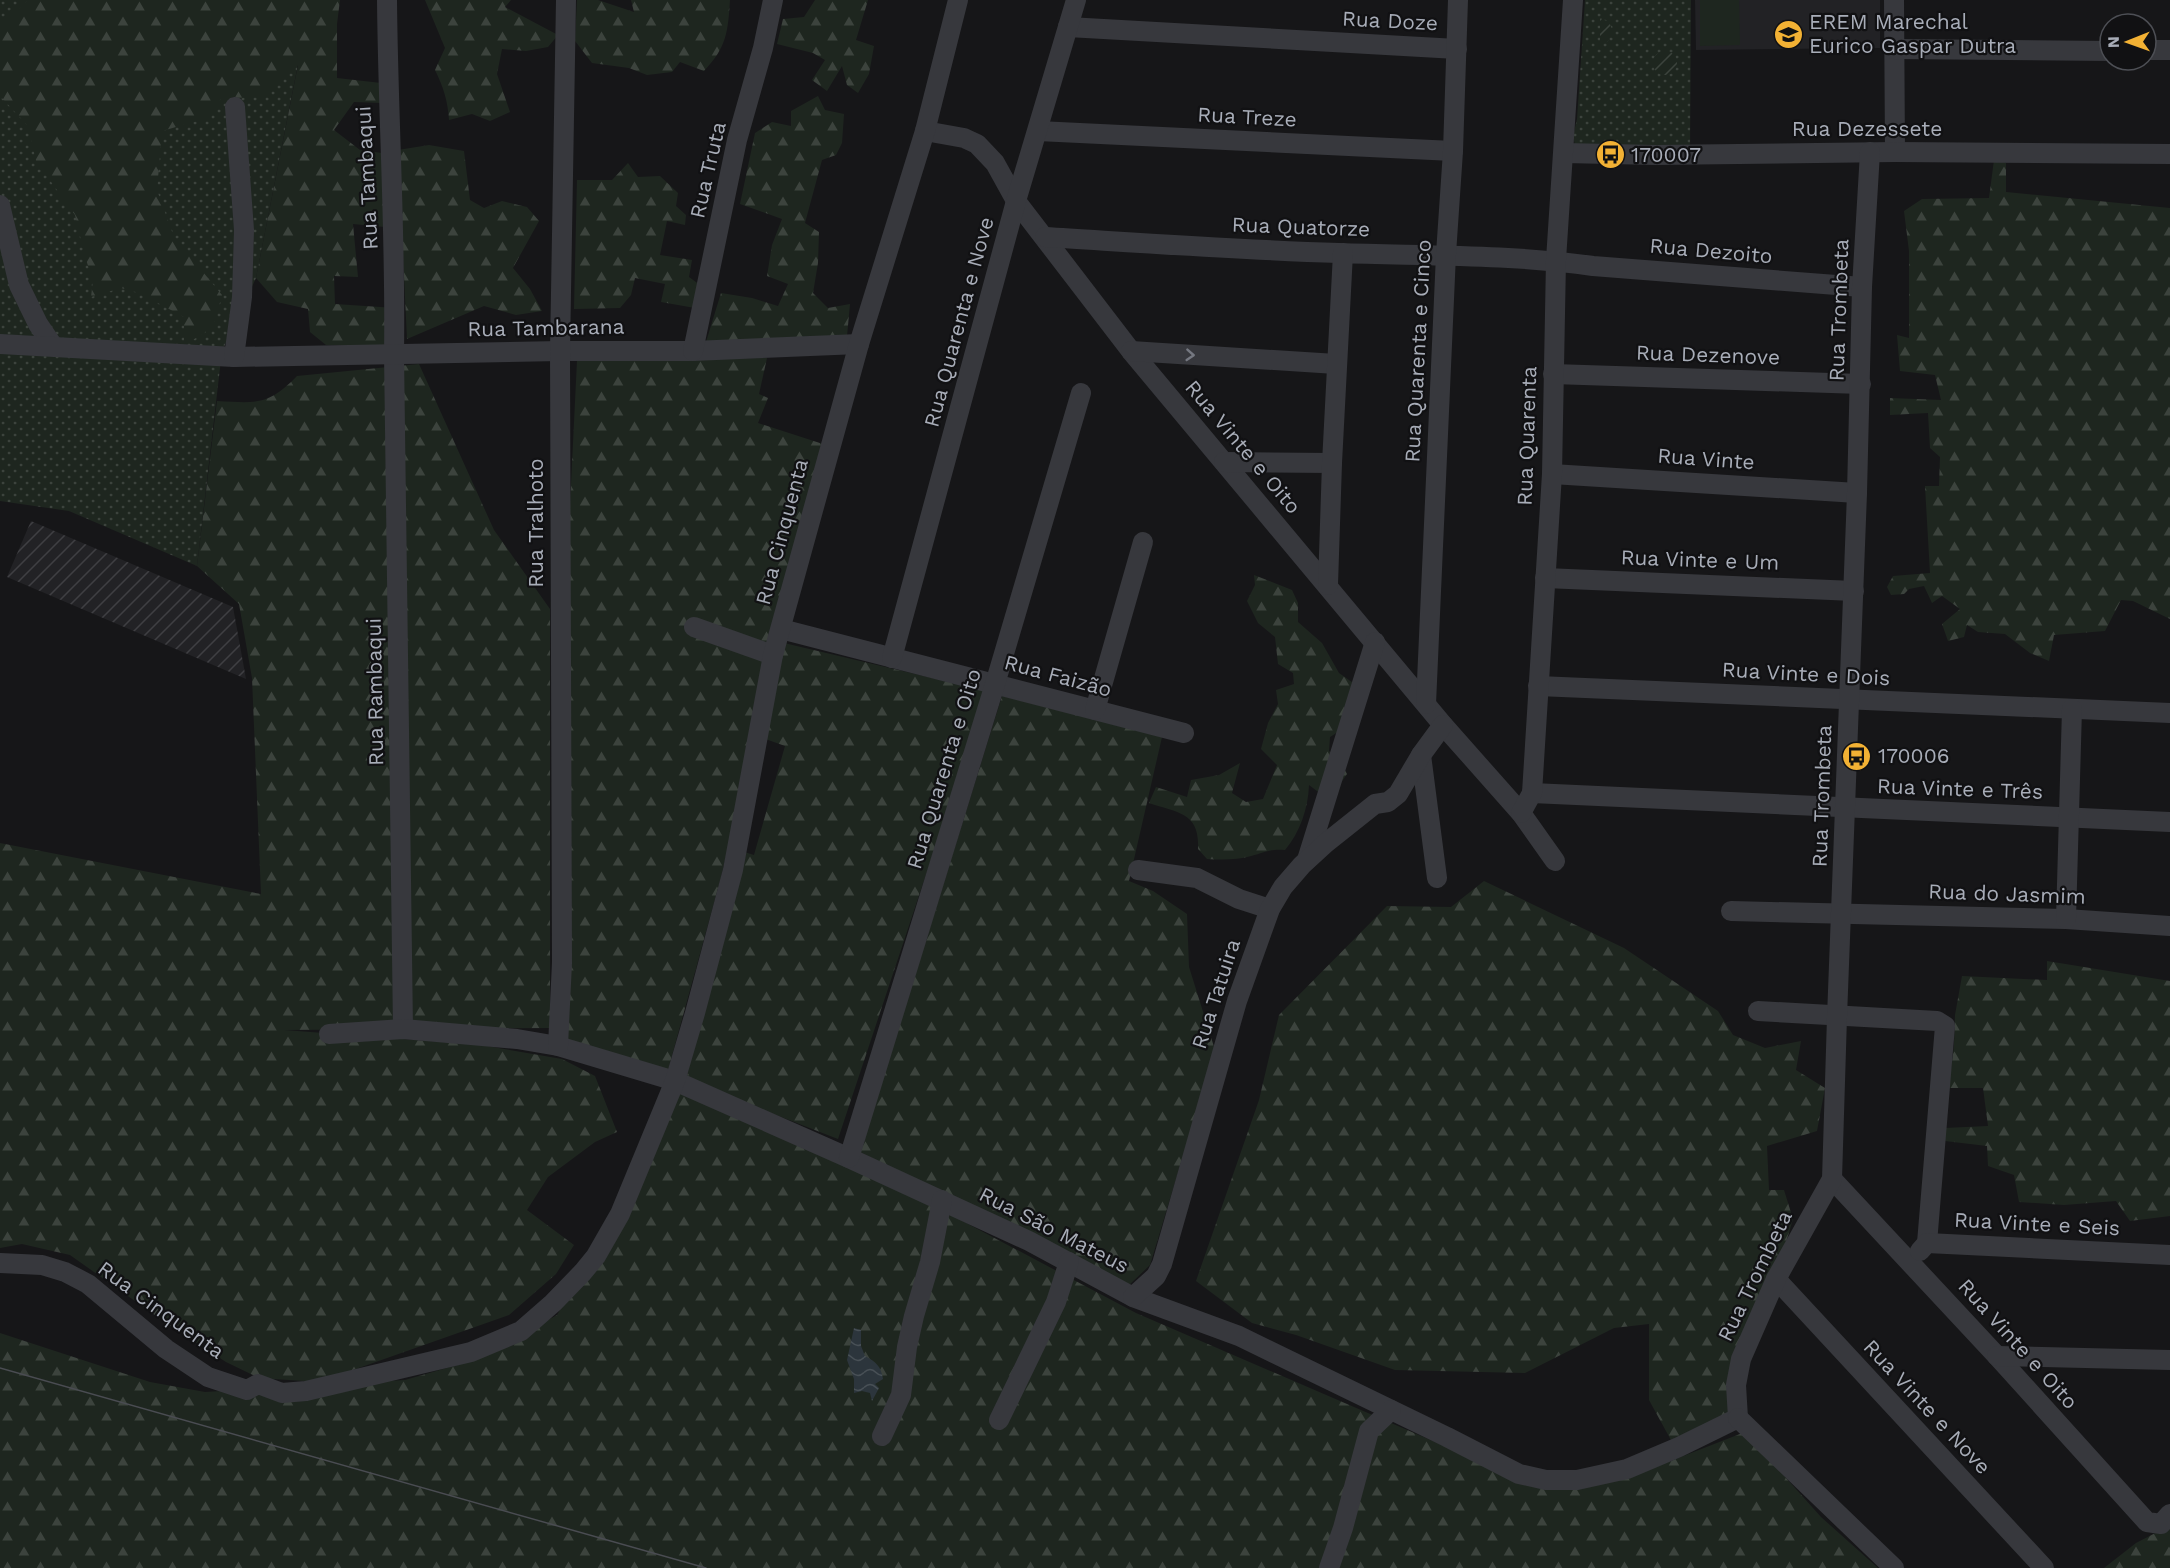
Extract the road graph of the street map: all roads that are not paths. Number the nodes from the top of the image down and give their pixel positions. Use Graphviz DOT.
graph roads {
  1 [pos="387,0"];
  2 [pos="566,0"];
  3 [pos="773,0"];
  4 [pos="958,0"];
  5 [pos="1076,0"];
  6 [pos="1458,0"];
  7 [pos="1573,0"];
  8 [pos="1894,0"];
  9 [pos="1068,27"];
  10 [pos="1457,49"];
  11 [pos="1894,49"];
  12 [pos="2098,51"];
  13 [pos="235,107"];
  14 [pos="925,131"];
  15 [pos="1038,131"];
  16 [pos="1454,151"];
  17 [pos="1895,152"];
  18 [pos="1564,153"];
  19 [pos="1870,153"];
  20 [pos="2170,154"];
  21 [pos="1016,201"];
  22 [pos="0,205"];
  23 [pos="1045,237"];
  24 [pos="1343,253"];
  25 [pos="1446,254"];
  26 [pos="1556,260"];
  27 [pos="1862,287"];
  28 [pos="0,344"];
  29 [pos="859,344"];
  30 [pos="53,346"];
  31 [pos="560,351"];
  32 [pos="693,351"];
  33 [pos="1131,351"];
  34 [pos="394,354"];
  35 [pos="234,357"];
  36 [pos="1336,364"];
  37 [pos="1553,374"];
  38 [pos="1861,384"];
  39 [pos="1081,393"];
  40 [pos="1224,462"];
  41 [pos="1332,463"];
  42 [pos="1552,474"];
  43 [pos="1857,493"];
  44 [pos="1143,542"];
  45 [pos="1545,578"];
  46 [pos="1328,585"];
  47 [pos="1854,591"];
  48 [pos="694,627"];
  49 [pos="781,629"];
  50 [pos="1376,642"];
  51 [pos="773,655"];
  52 [pos="892,658"];
  53 [pos="995,684"];
  54 [pos="1538,686"];
  55 [pos="1850,700"];
  56 [pos="1426,704"];
  57 [pos="2072,709"];
  58 [pos="1095,710"];
  59 [pos="2170,713"];
  60 [pos="1443,725"];
  61 [pos="1184,733"];
  62 [pos="1421,755"];
  63 [pos="1532,793"];
  64 [pos="1846,809"];
  65 [pos="1521,813"];
  66 [pos="2068,817"];
  67 [pos="2170,822"];
  68 [pos="1306,861"];
  69 [pos="1555,861"];
  70 [pos="1138,870"];
  71 [pos="1437,878"];
  72 [pos="1270,909"];
  73 [pos="1731,911"];
  74 [pos="1842,913"];
  75 [pos="2066,919"];
  76 [pos="2170,926"];
  77 [pos="1758,1011"];
  78 [pos="1837,1017"];
  79 [pos="403,1029"];
  80 [pos="329,1034"];
  81 [pos="558,1046"];
  82 [pos="675,1081"];
  83 [pos="849,1158"];
  84 [pos="1832,1179"];
  85 [pos="942,1200"];
  86 [pos="1927,1243"];
  87 [pos="2170,1255"];
  88 [pos="1069,1262"];
  89 [pos="0,1263"];
  90 [pos="1911,1263"];
  91 [pos="1776,1279"];
  92 [pos="1133,1297"];
  93 [pos="1997,1356"];
  94 [pos="2170,1360"];
  95 [pos="1391,1410"];
  96 [pos="1738,1418"];
  97 [pos="999,1420"];
  98 [pos="882,1436"];
  99 [pos="2170,1514"];
  100 [pos="1329,1568"];
  101 [pos="1894,1568"];
  102 [pos="2044,1568"];
  1 -- 34 [label="street, Rua Tambaqui"];
  2 -- 31 [label="street, Rua Tralhoto"];
  3 -- 32 [label="street, Rua Truta"];
  4 -- 14 [label="street, Rua Cinquenta"];
  5 -- 9 [label="street, Rua Quarenta e Nove"];
  6 -- 10 [label="street, Rua Quarenta e Cinco"];
  7 -- 18 [label="street, Rua Quarenta"];
  8 -- 11 [label="street"];
  9 -- 10 [label="street, Rua Doze"];
  9 -- 15 [label="street, Rua Quarenta e Nove"];
  10 -- 16 [label="street, Rua Quarenta e Cinco"];
  11 -- 12 [label="street"];
  11 -- 17 [label="street"];
  13 -- 35 [label="street"];
  14 -- 21 [label="street, Rua Vinte e Oito"];
  14 -- 29 [label="street, Rua Cinquenta"];
  15 -- 16 [label="street, Rua Treze"];
  15 -- 21 [label="street, Rua Quarenta e Nove"];
  16 -- 25 [label="street, Rua Quarenta e Cinco"];
  17 -- 19 [label="street, Rua Dezessete"];
  17 -- 20 [label="street, Rua Dezessete"];
  18 -- 19 [label="street, Rua Dezessete"];
  18 -- 26 [label="street, Rua Quarenta"];
  19 -- 27 [label="street, Rua Trombeta"];
  21 -- 23 [label="street, Rua Vinte e Oito"];
  21 -- 52 [label="street, Rua Quarenta e Nove"];
  22 -- 30 [label="street"];
  23 -- 24 [label="street, Rua Quatorze"];
  23 -- 33 [label="street, Rua Vinte e Oito"];
  24 -- 25 [label="street, Rua Quatorze"];
  24 -- 36 [label="street"];
  25 -- 26 [label="street, Rua Quatorze"];
  25 -- 56 [label="street, Rua Quarenta e Cinco"];
  26 -- 27 [label="street, Rua Dezoito"];
  26 -- 37 [label="street, Rua Quarenta"];
  27 -- 38 [label="street, Rua Trombeta"];
  28 -- 30 [label="street, Rua Tambarana"];
  29 -- 32 [label="street, Rua Tambarana"];
  29 -- 49 [label="street, Rua Cinquenta"];
  30 -- 35 [label="street, Rua Tambarana"];
  31 -- 32 [label="street, Rua Tambarana"];
  31 -- 34 [label="street, Rua Tambarana"];
  31 -- 81 [label="street, Rua Tralhoto"];
  33 -- 36 [label="street, one-way"];
  33 -- 40 [label="street, Rua Vinte e Oito"];
  34 -- 35 [label="street, Rua Tambarana"];
  34 -- 79 [label="street, Rua Rambaqui"];
  36 -- 41 [label="street"];
  37 -- 38 [label="street, Rua Dezenove"];
  37 -- 42 [label="street, Rua Quarenta"];
  38 -- 43 [label="street, Rua Trombeta"];
  39 -- 53 [label="street, Rua Quarenta e Oito"];
  40 -- 41 [label="street"];
  40 -- 46 [label="street, Rua Vinte e Oito"];
  41 -- 46 [label="street"];
  42 -- 43 [label="street, Rua Vinte"];
  42 -- 45 [label="street, Rua Quarenta"];
  43 -- 47 [label="street, Rua Trombeta"];
  44 -- 58 [label="street"];
  45 -- 47 [label="street, Rua Vinte e Um"];
  45 -- 54 [label="street, Rua Quarenta"];
  46 -- 50 [label="street, Rua Vinte e Oito"];
  47 -- 55 [label="street, Rua Trombeta"];
  48 -- 51 [label="street"];
  49 -- 51 [label="street, Rua Cinquenta"];
  49 -- 52 [label="street, Rua Faizão"];
  50 -- 56 [label="street, Rua Vinte e Oito"];
  50 -- 68 [label="street"];
  51 -- 82 [label="street, Rua Cinquenta"];
  52 -- 53 [label="street, Rua Faizão"];
  53 -- 58 [label="street, Rua Faizão"];
  53 -- 83 [label="street, Rua Quarenta e Oito"];
  54 -- 55 [label="street, Rua Vinte e Dois"];
  54 -- 63 [label="street, Rua Quarenta"];
  55 -- 57 [label="street, Rua Vinte e Dois"];
  55 -- 64 [label="street, Rua Trombeta"];
  56 -- 60 [label="street, Rua Vinte e Oito"];
  57 -- 59 [label="street, Rua Vinte e Dois"];
  57 -- 66 [label="street"];
  58 -- 61 [label="street, Rua Faizão"];
  60 -- 62 [label="street, Rua Tatuira"];
  60 -- 65 [label="street, Rua Vinte e Oito"];
  62 -- 68 [label="street, Rua Tatuira"];
  62 -- 71 [label="street"];
  63 -- 64 [label="street, Rua Vinte e Três"];
  63 -- 65 [label="street, Rua Quarenta"];
  64 -- 66 [label="street, Rua Vinte e Três"];
  64 -- 74 [label="street, Rua Trombeta"];
  65 -- 69 [label="street"];
  66 -- 67 [label="street, Rua Vinte e Três"];
  66 -- 75 [label="street"];
  68 -- 72 [label="street, Rua Tatuira"];
  70 -- 72 [label="street"];
  72 -- 92 [label="street, Rua Tatuira"];
  73 -- 74 [label="street, Rua do Jasmim"];
  74 -- 75 [label="street, Rua do Jasmim"];
  74 -- 78 [label="street, Rua Trombeta"];
  75 -- 76 [label="street, Rua do Jasmim"];
  77 -- 78 [label="street"];
  78 -- 84 [label="street, Rua Trombeta"];
  78 -- 86 [label="street"];
  79 -- 80 [label="street, Rua São Mateus"];
  79 -- 81 [label="street, Rua São Mateus"];
  81 -- 82 [label="street, Rua São Mateus"];
  82 -- 83 [label="street, Rua São Mateus"];
  82 -- 89 [label="street, Rua Cinquenta"];
  83 -- 85 [label="street, Rua São Mateus"];
  84 -- 90 [label="street, Rua Vinte e Oito"];
  84 -- 91 [label="street, Rua Trombeta"];
  85 -- 88 [label="street, Rua São Mateus"];
  85 -- 98 [label="street"];
  86 -- 87 [label="street, Rua Vinte e Seis"];
  86 -- 90 [label="street, Rua Vinte e Seis"];
  88 -- 92 [label="street, Rua São Mateus"];
  88 -- 97 [label="street"];
  90 -- 93 [label="street, Rua Vinte e Oito"];
  91 -- 96 [label="street, Rua Trombeta"];
  91 -- 102 [label="street, Rua Vinte e Nove"];
  92 -- 95 [label="street, Rua São Mateus"];
  93 -- 94 [label="street"];
  93 -- 99 [label="street, Rua Vinte e Oito"];
  95 -- 96 [label="street, Rua São Mateus"];
  95 -- 100 [label="street"];
  96 -- 101 [label="street"];
}
